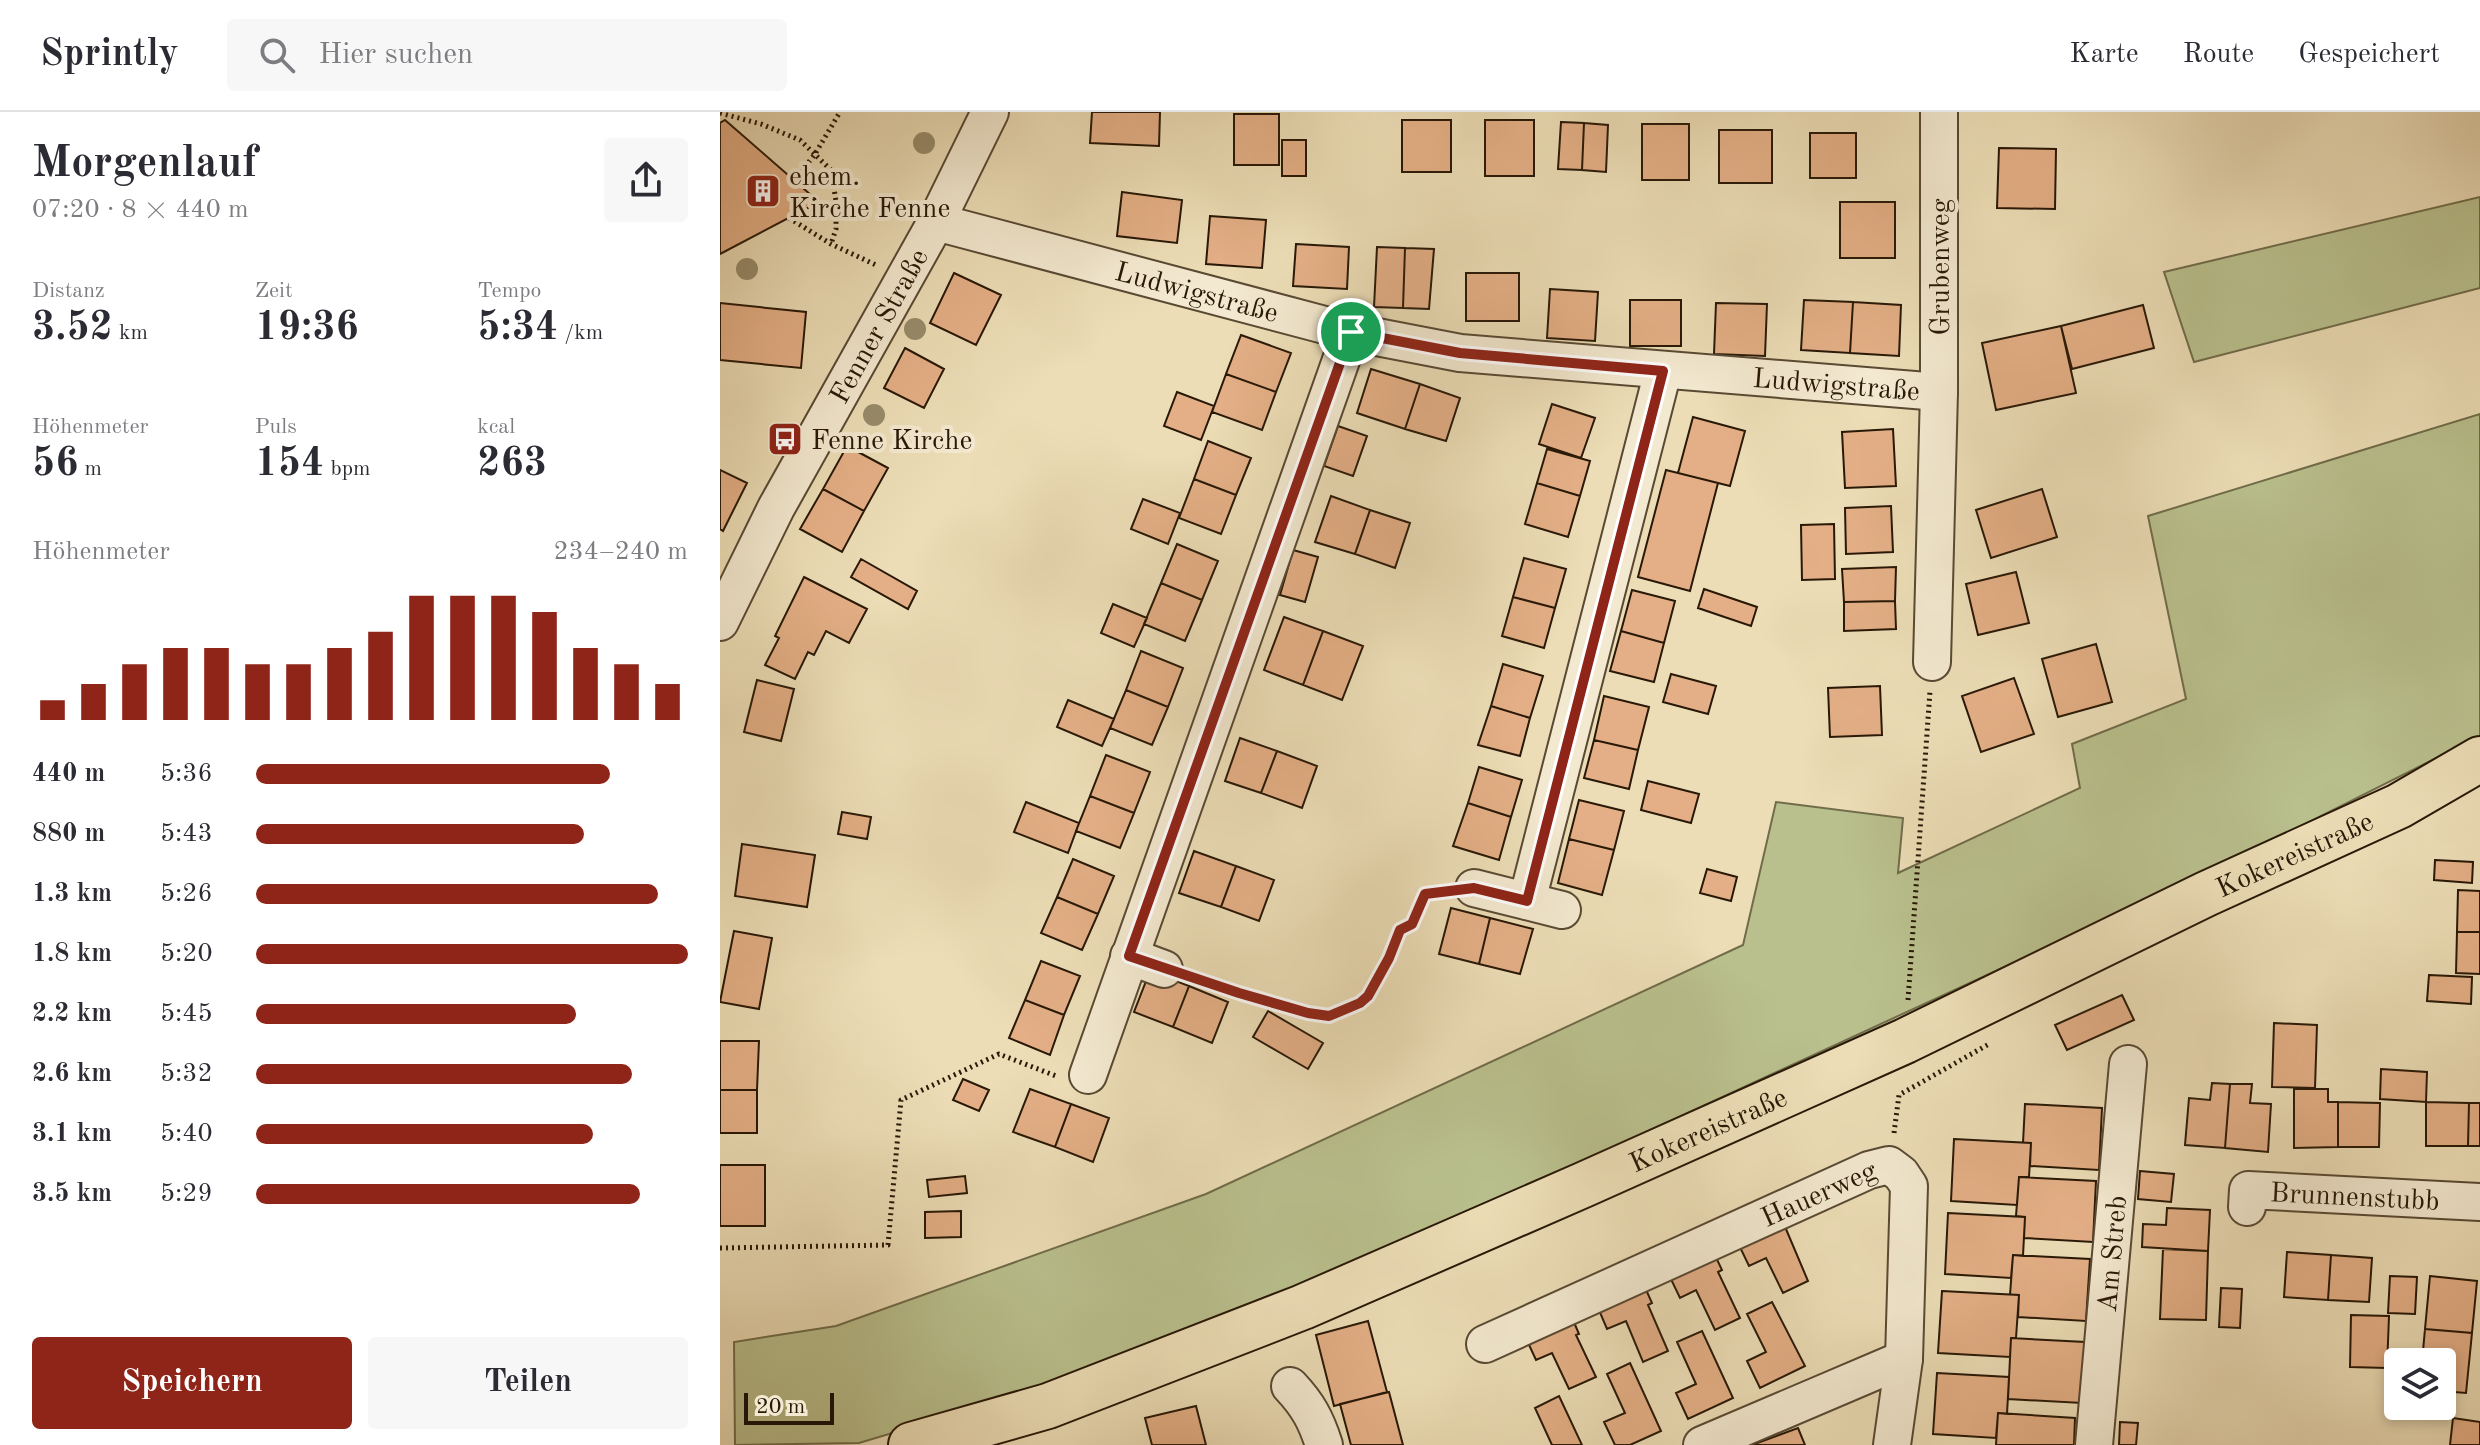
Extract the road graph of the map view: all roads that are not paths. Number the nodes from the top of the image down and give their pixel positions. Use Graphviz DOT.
graph roads {
  1 [pos="990,112"];
  2 [pos="1939,112"];
  3 [pos="936,222"];
  4 [pos="1351,332"];
  5 [pos="1663,371"];
  6 [pos="1939,392"];
  7 [pos="720,622"];
  8 [pos="1932,662"];
  9 [pos="2480,759"];
  10 [pos="1474,888"];
  11 [pos="1527,901"];
  12 [pos="1562,910"];
  13 [pos="1129,956"];
  14 [pos="1164,969"];
  15 [pos="2128,1064"];
  16 [pos="1088,1075"];
  17 [pos="2480,1202"];
  18 [pos="2247,1207"];
  19 [pos="1485,1344"];
  20 [pos="1904,1359"];
  21 [pos="1290,1386"];
  22 [pos="911,1445"];
  23 [pos="1324,1445"];
  24 [pos="1702,1445"];
  25 [pos="1892,1445"];
  26 [pos="2094,1445"];
  1 -- 3 [label="street, Fenner Straße"];
  2 -- 6 [label="street, Grubenweg"];
  3 -- 4 [label="street, Ludwigstraße"];
  3 -- 7 [label="street, Fenner Straße"];
  4 -- 5 [label="street, Ludwigstraße"];
  4 -- 13 [label="street"];
  5 -- 6 [label="street, Ludwigstraße"];
  5 -- 11 [label="street"];
  6 -- 8 [label="street, Grubenweg"];
  9 -- 22 [label="main road, Kokereistraße"];
  10 -- 11 [label="street"];
  11 -- 12 [label="street"];
  13 -- 14 [label="street"];
  13 -- 16 [label="street"];
  15 -- 26 [label="street, Am Streb"];
  17 -- 18 [label="street, Brunnenstubb"];
  19 -- 20 [label="street, Hauerweg"];
  20 -- 24 [label="street"];
  20 -- 25 [label="street, Hauerweg"];
  21 -- 23 [label="street"];
}
